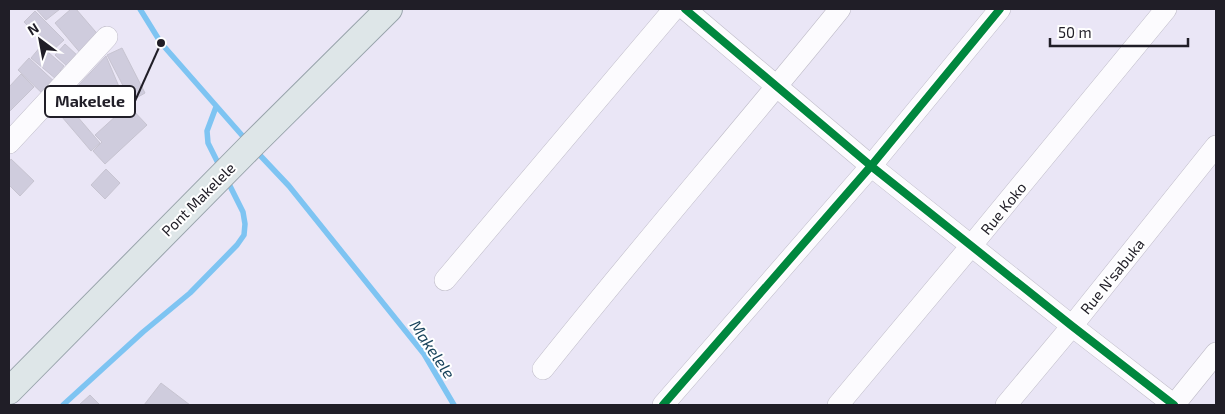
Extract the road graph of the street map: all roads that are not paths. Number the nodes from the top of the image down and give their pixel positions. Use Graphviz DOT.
graph roads {
  1 [pos="389,9"];
  2 [pos="674,9"];
  3 [pos="685,9"];
  4 [pos="840,9"];
  5 [pos="1000,9"];
  6 [pos="1166,9"];
  7 [pos="107,37"];
  8 [pos="777,88"];
  9 [pos="9,143"];
  10 [pos="1216,146"];
  11 [pos="871,166"];
  12 [pos="971,246"];
  13 [pos="445,280"];
  14 [pos="1072,326"];
  15 [pos="1216,353"];
  16 [pos="543,369"];
  17 [pos="9,391"];
  18 [pos="663,405"];
  19 [pos="838,405"];
  20 [pos="1006,405"];
  21 [pos="1174,405"];
  1 -- 17 [label="main road, Pont Makelele"];
  2 -- 13 [label="street"];
  3 -- 8 [label="street"];
  4 -- 8 [label="street"];
  5 -- 11 [label="street"];
  6 -- 12 [label="street, Rue Koko"];
  7 -- 9 [label="street"];
  8 -- 11 [label="street"];
  8 -- 16 [label="street"];
  10 -- 14 [label="street, Rue N'sabuka"];
  11 -- 12 [label="street"];
  11 -- 18 [label="street"];
  12 -- 14 [label="street"];
  12 -- 19 [label="street, Rue Koko"];
  14 -- 20 [label="street, Rue N'sabuka"];
  14 -- 21 [label="street"];
  15 -- 21 [label="street"];
}
